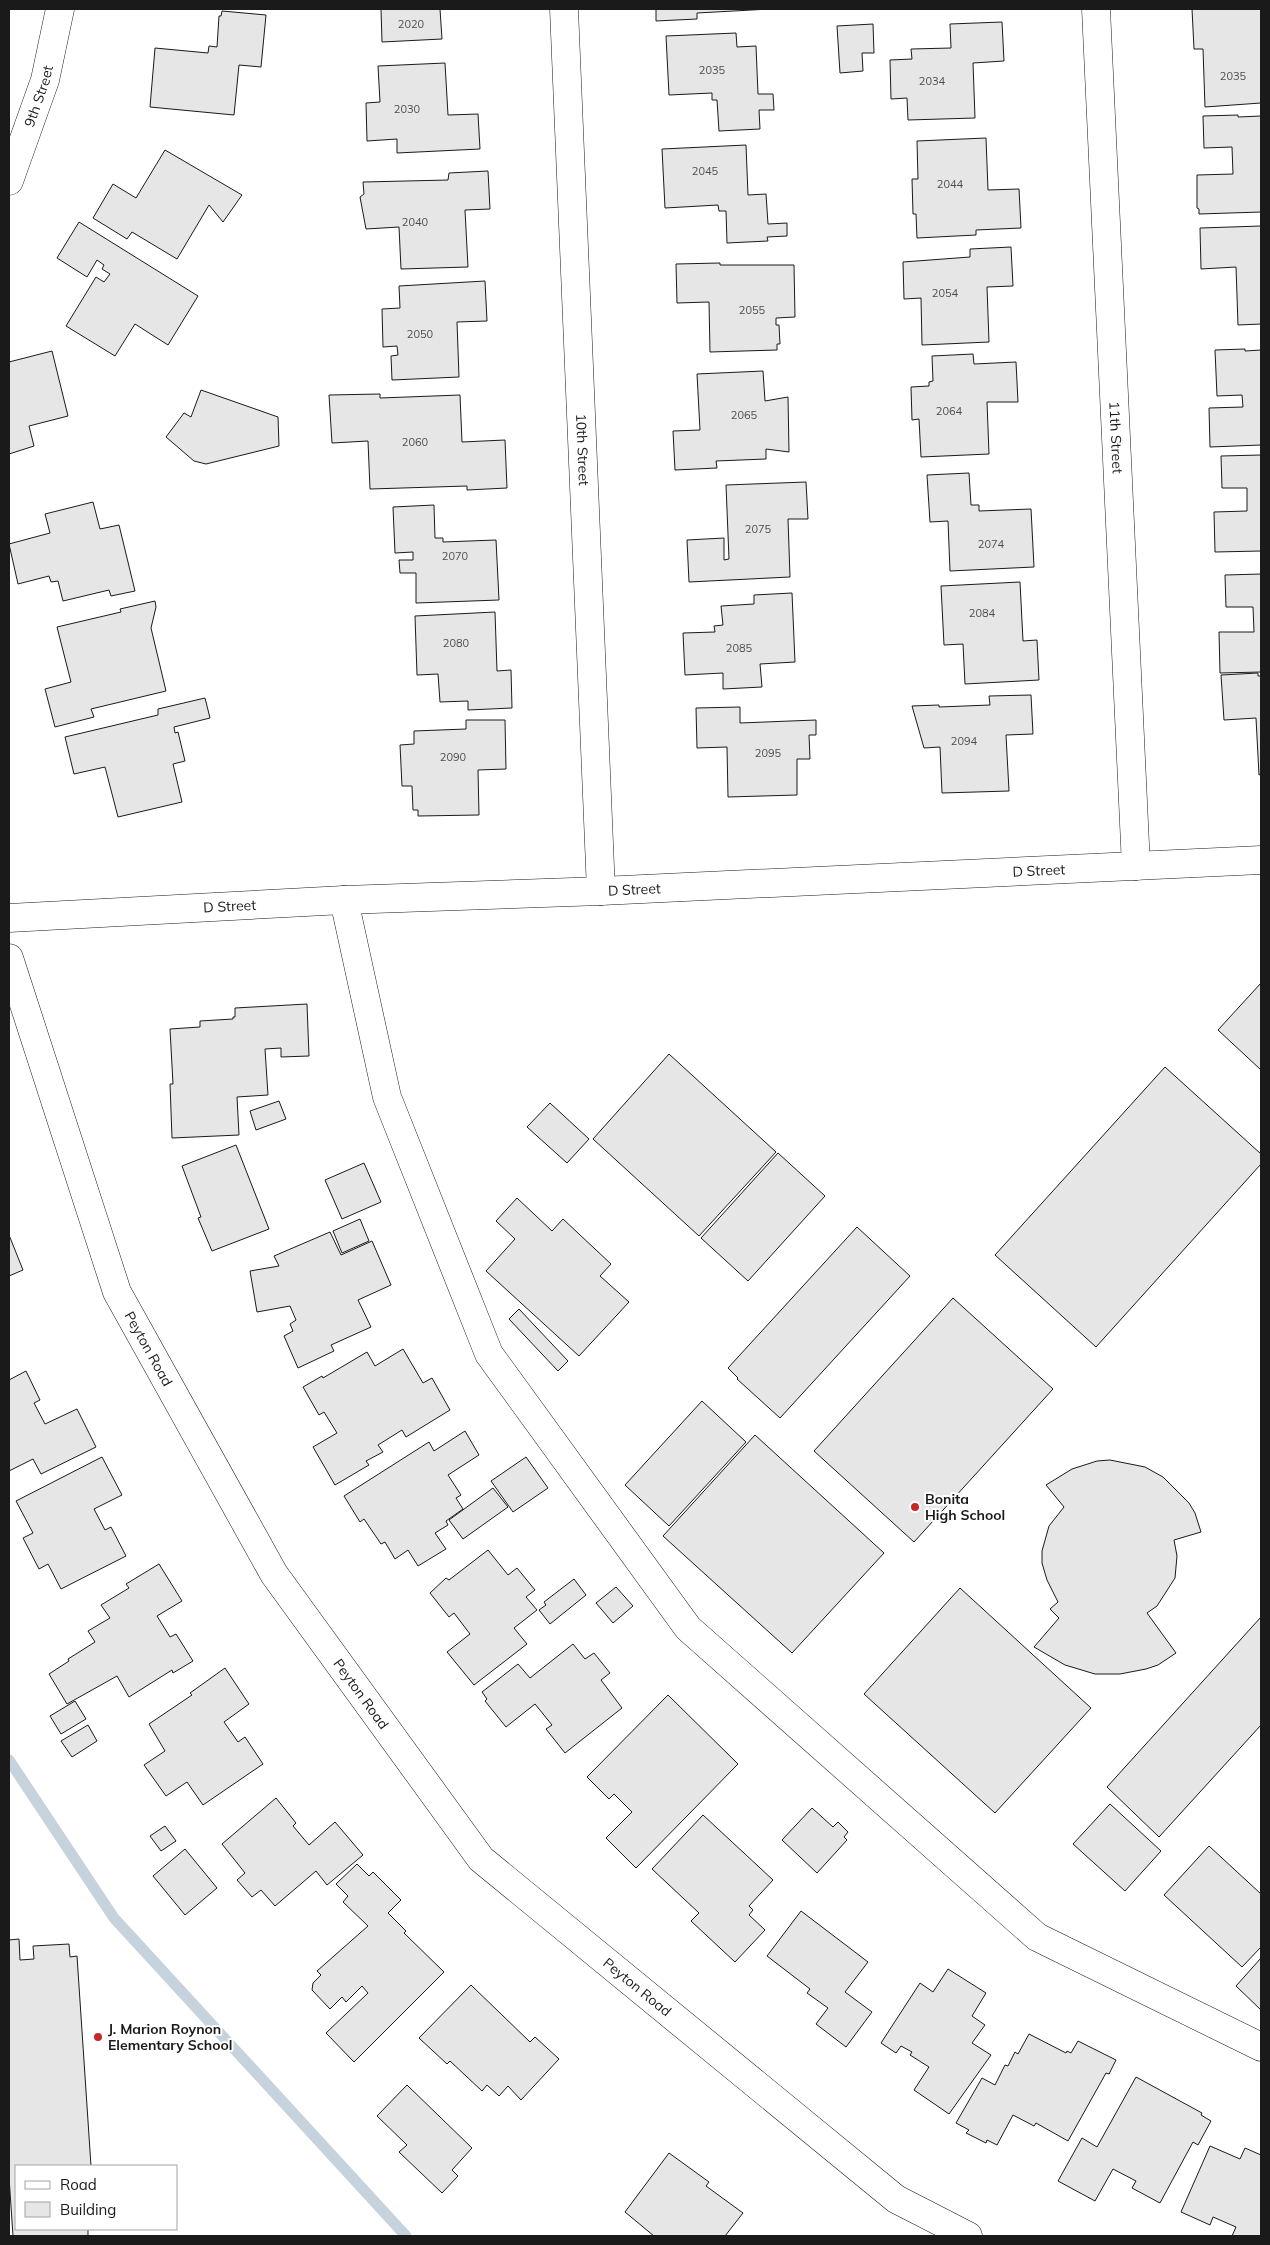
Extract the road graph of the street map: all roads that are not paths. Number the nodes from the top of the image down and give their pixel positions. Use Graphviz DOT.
graph roads {
  1 [pos="60,9"];
  2 [pos="564,9"];
  3 [pos="1096,9"];
  4 [pos="9,181"];
  5 [pos="1261,860"];
  6 [pos="1136,866"];
  7 [pos="601,891"];
  8 [pos="344,900"];
  9 [pos="9,918"];
  10 [pos="9,958"];
  11 [pos="1261,2047"];
  12 [pos="968,2236"];
  1 -- 4 [label="street, 9th Street"];
  2 -- 7 [label="street, 10th Street"];
  3 -- 6 [label="street, 11th Street"];
  5 -- 6 [label="street, D Street"];
  6 -- 7 [label="street, D Street"];
  7 -- 8 [label="street, D Street"];
  8 -- 9 [label="street, D Street"];
  8 -- 11 [label="street"];
  10 -- 12 [label="street, Peyton Road"];
}
